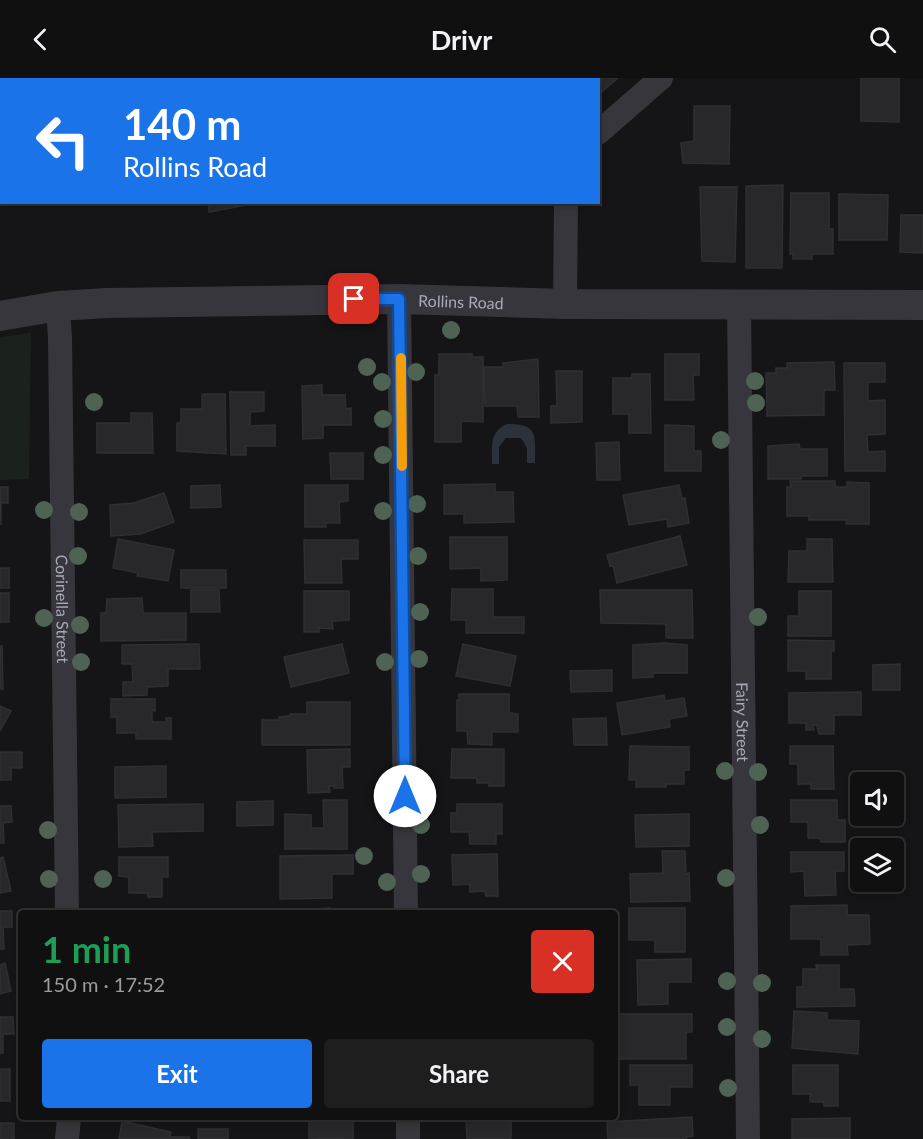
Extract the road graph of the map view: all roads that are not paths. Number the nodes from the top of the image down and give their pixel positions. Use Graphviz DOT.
graph roads {
  1 [pos="661,78"];
  2 [pos="600,131"];
  3 [pos="566,204"];
  4 [pos="399,299"];
  5 [pos="565,304"];
  6 [pos="739,305"];
  7 [pos="923,305"];
  8 [pos="58,306"];
  9 [pos="0,316"];
  10 [pos="66,910"];
  11 [pos="406,910"];
  12 [pos="408,1120"];
  13 [pos="408,1139"];
  14 [pos="748,1139"];
  1 -- 2 [label="street"];
  3 -- 5 [label="street"];
  4 -- 5 [label="street, Rollins Road"];
  4 -- 8 [label="street, Rollins Road"];
  4 -- 11 [label="street"];
  5 -- 6 [label="street, Rollins Road"];
  6 -- 7 [label="street, Rollins Road"];
  6 -- 14 [label="street, Fairy Street"];
  8 -- 9 [label="street, Rollins Road"];
  8 -- 10 [label="street, Corinella Street"];
  12 -- 13 [label="street"];
}
